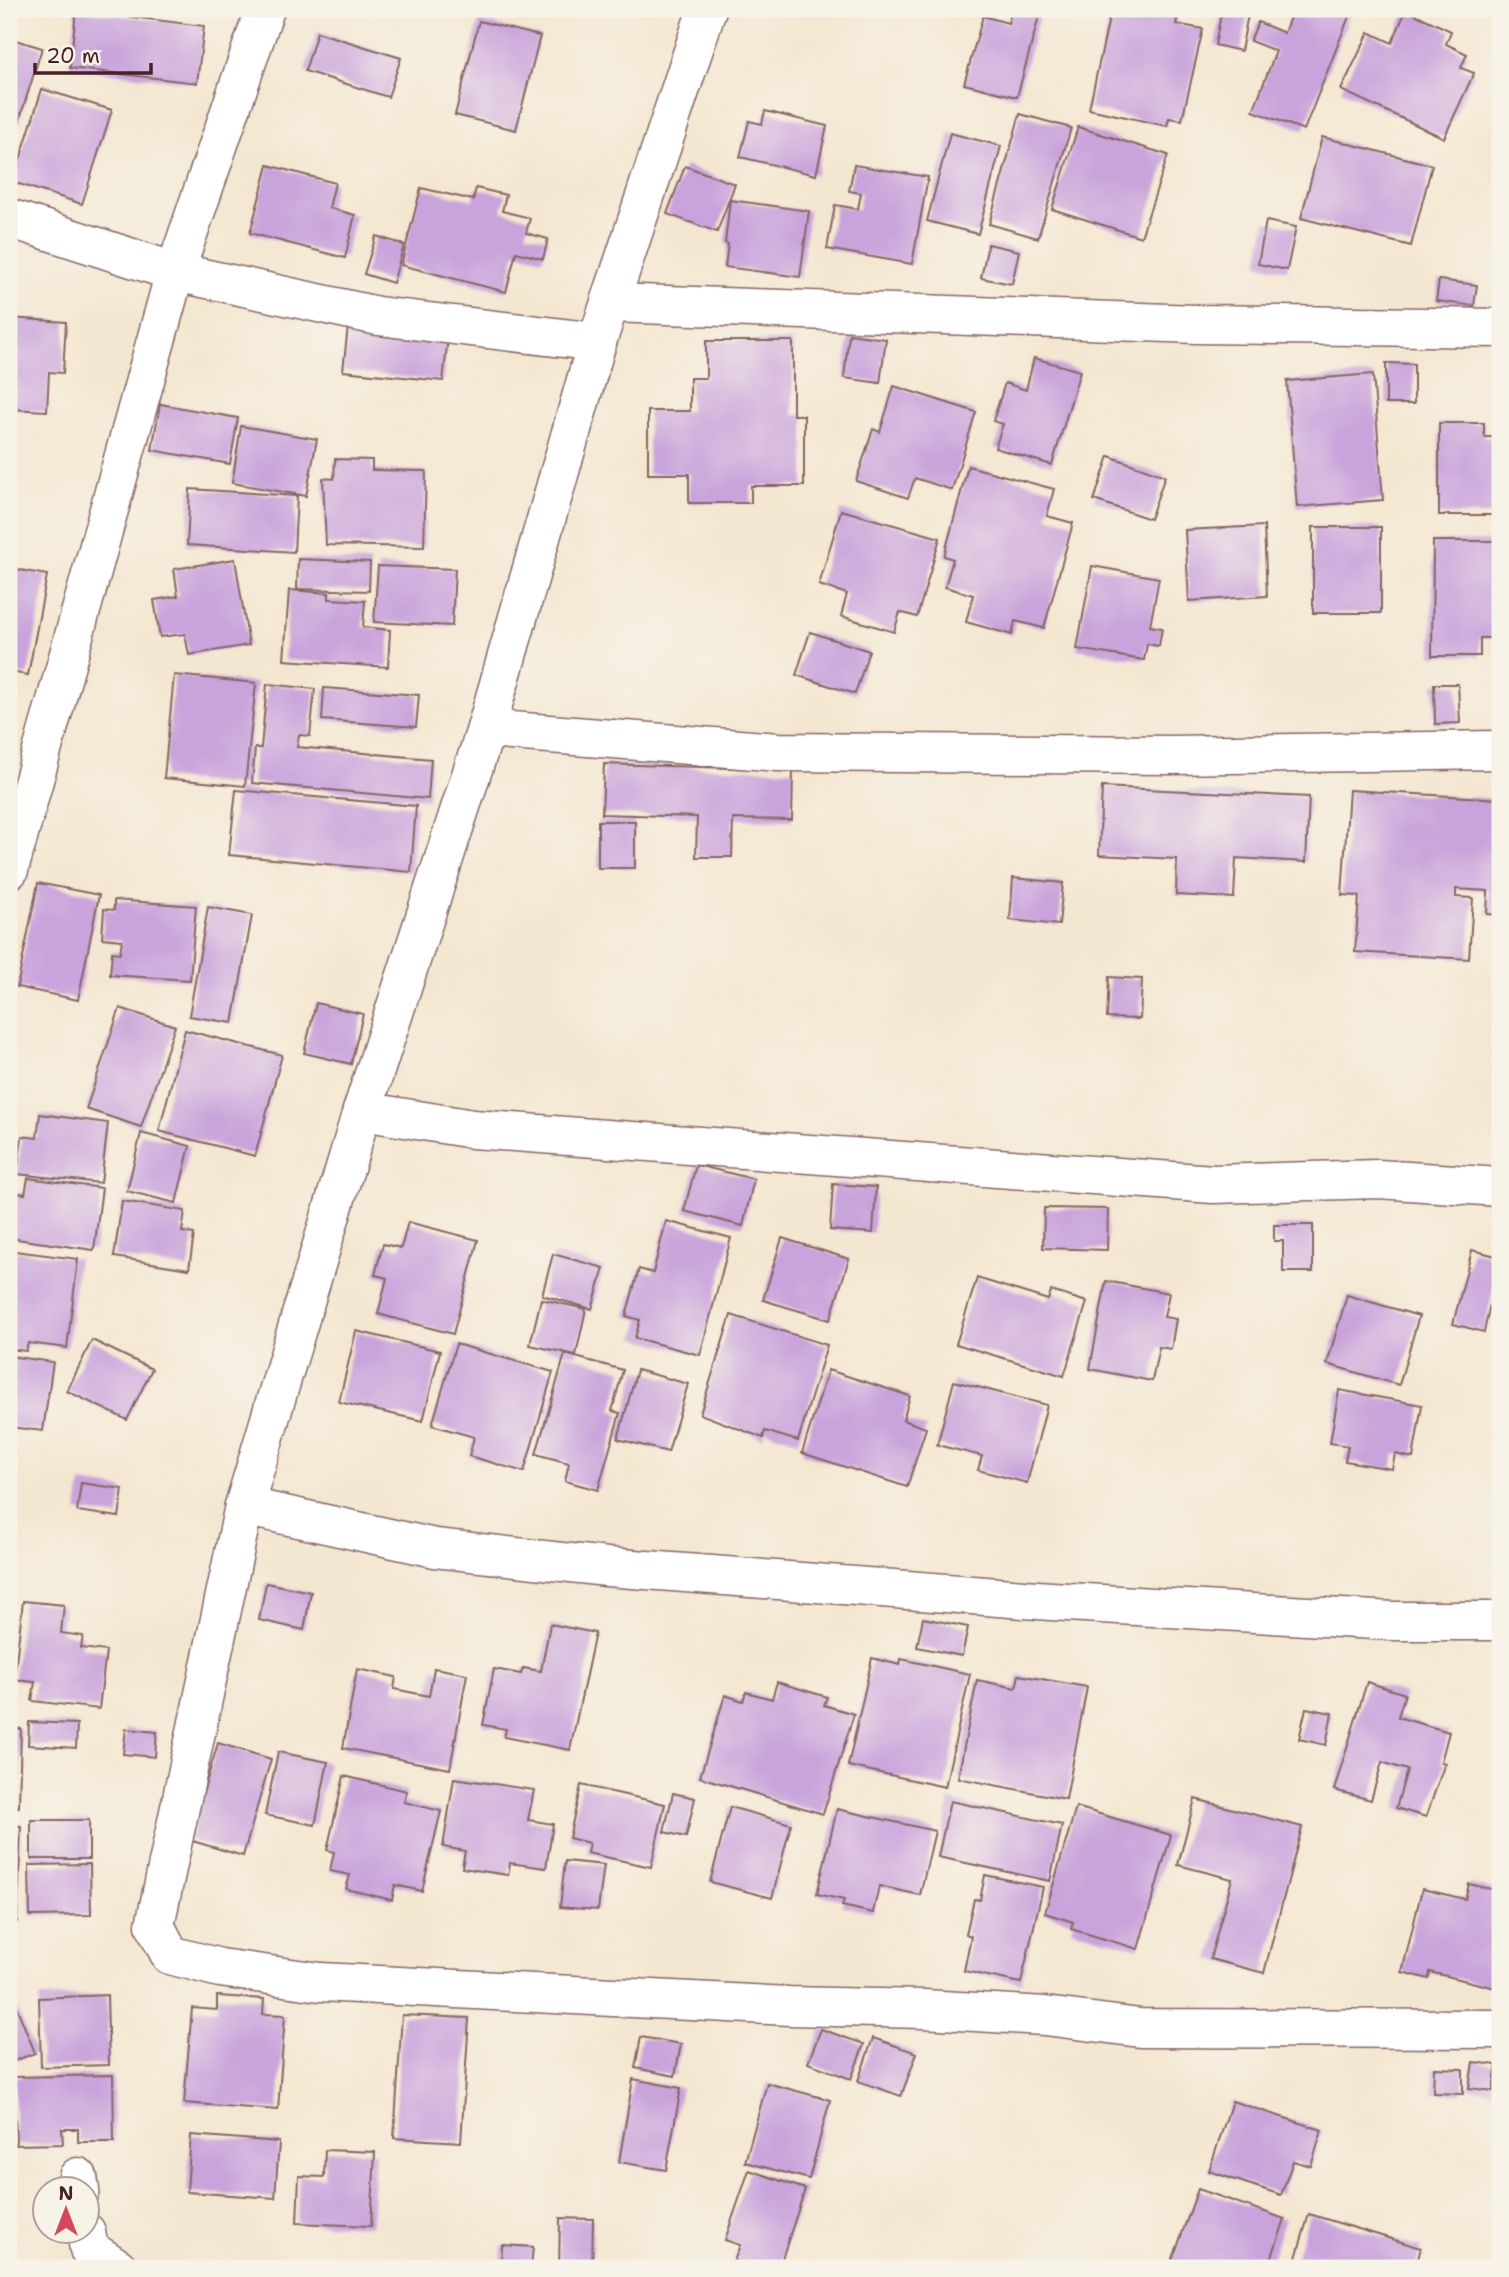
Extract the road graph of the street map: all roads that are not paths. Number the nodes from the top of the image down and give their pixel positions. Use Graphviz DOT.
graph roads {
  1 [pos="264,9"];
  2 [pos="707,9"];
  3 [pos="9,218"];
  4 [pos="175,272"];
  5 [pos="611,303"];
  6 [pos="1500,328"];
  7 [pos="597,342"];
  8 [pos="486,729"];
  9 [pos="1500,750"];
  10 [pos="9,870"];
  11 [pos="362,1111"];
  12 [pos="1500,1186"];
  13 [pos="244,1506"];
  14 [pos="1500,1621"];
  15 [pos="1500,2029"];
  16 [pos="88,2246"];
  17 [pos="118,2268"];
  1 -- 4 [label="street"];
  2 -- 5 [label="street"];
  3 -- 4 [label="street"];
  4 -- 7 [label="street"];
  4 -- 10 [label="street"];
  5 -- 6 [label="street"];
  5 -- 7 [label="street"];
  7 -- 8 [label="street"];
  8 -- 9 [label="street"];
  8 -- 11 [label="street"];
  11 -- 12 [label="street"];
  11 -- 13 [label="street"];
  13 -- 14 [label="street"];
  13 -- 15 [label="street"];
  16 -- 17 [label="street"];
}
